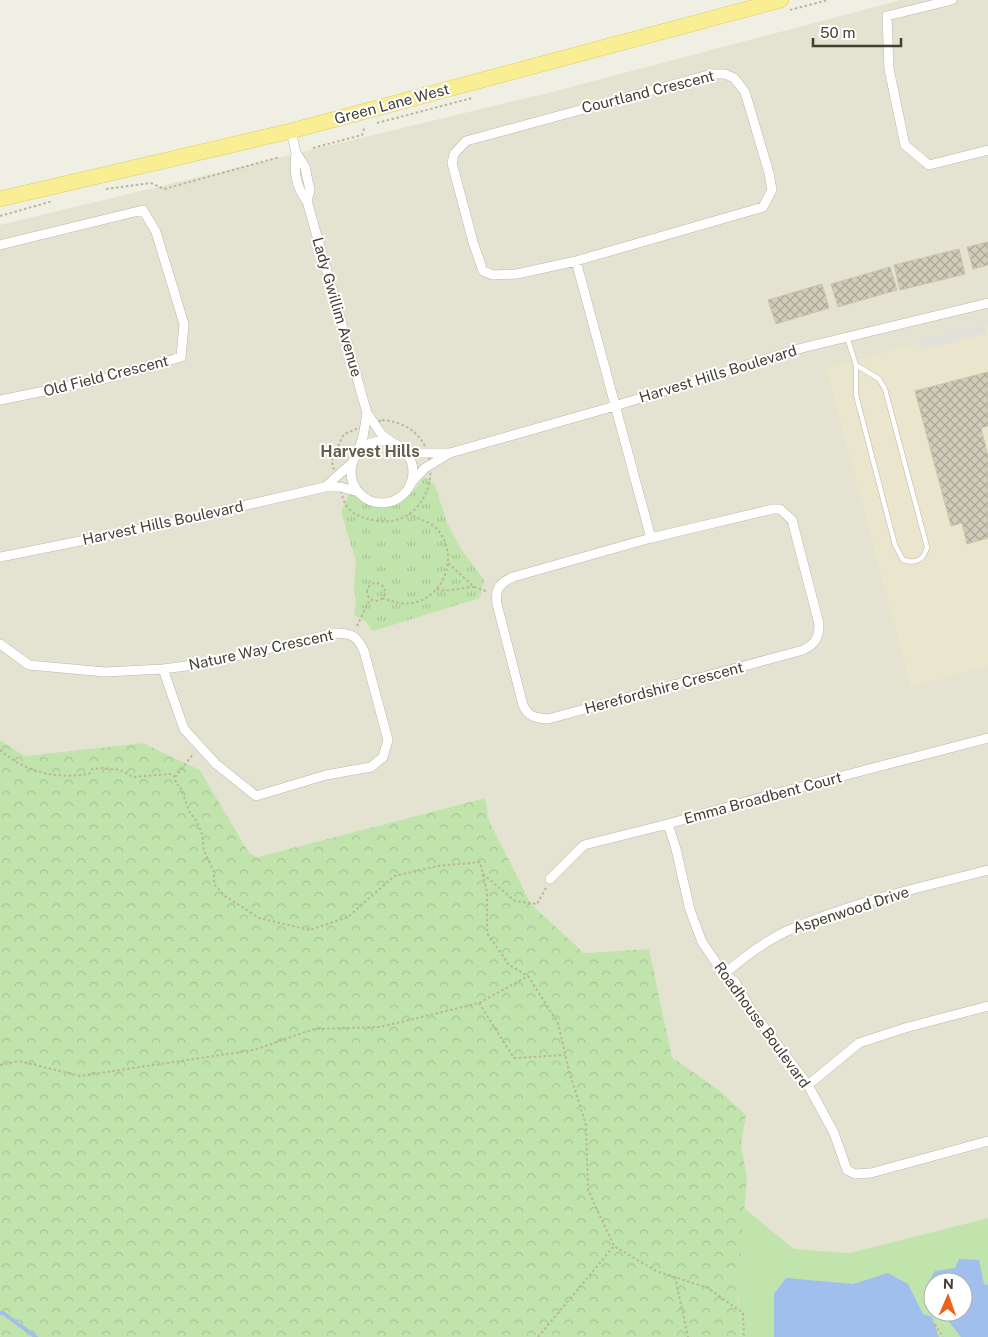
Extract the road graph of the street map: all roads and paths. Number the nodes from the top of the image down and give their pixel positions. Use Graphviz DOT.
graph roads {
  1 [pos="781,0"];
  2 [pos="952,0"];
  3 [pos="291,131"];
  4 [pos="362,134"];
  5 [pos="313,148"];
  6 [pos="988,150"];
  7 [pos="280,157"];
  8 [pos="99,190"];
  9 [pos="0,199"];
  10 [pos="54,201"];
  11 [pos="0,216"];
  12 [pos="0,245"];
  13 [pos="576,261"];
  14 [pos="988,303"];
  15 [pos="848,337"];
  16 [pos="856,365"];
  17 [pos="0,400"];
  18 [pos="615,406"];
  19 [pos="366,413"];
  20 [pos="374,424"];
  21 [pos="364,428"];
  22 [pos="393,443"];
  23 [pos="403,448"];
  24 [pos="358,452"];
  25 [pos="428,453"];
  26 [pos="450,453"];
  27 [pos="353,462"];
  28 [pos="431,464"];
  29 [pos="337,477"];
  30 [pos="411,483"];
  31 [pos="325,487"];
  32 [pos="340,487"];
  33 [pos="359,492"];
  34 [pos="408,514"];
  35 [pos="651,538"];
  36 [pos="0,557"];
  37 [pos="448,563"];
  38 [pos="474,588"];
  39 [pos="437,589"];
  40 [pos="495,595"];
  41 [pos="382,598"];
  42 [pos="370,599"];
  43 [pos="352,635"];
  44 [pos="0,644"];
  45 [pos="163,669"];
  46 [pos="988,738"];
  47 [pos="200,746"];
  48 [pos="0,750"];
  49 [pos="176,777"];
  50 [pos="668,824"];
  51 [pos="988,870"];
  52 [pos="483,874"];
  53 [pos="550,879"];
  54 [pos="724,974"];
  55 [pos="528,976"];
  56 [pos="479,1003"];
  57 [pos="988,1006"];
  58 [pos="565,1055"];
  59 [pos="0,1064"];
  60 [pos="808,1086"];
  61 [pos="988,1141"];
  62 [pos="614,1246"];
  63 [pos="675,1277"];
  64 [pos="935,1324"];
  65 [pos="538,1337"];
  66 [pos="688,1337"];
  67 [pos="744,1337"];
  68 [pos="943,1337"];
  1 -- 3 [label="main road, Green Lane West"];
  2 -- 6 [label="street"];
  3 -- 9 [label="main road, Green Lane West"];
  3 -- 19 [label="street, Lady Gwillim Avenue"];
  4 -- 5 [label="path"];
  7 -- 8 [label="path"];
  10 -- 11 [label="path"];
  12 -- 17 [label="street, Old Field Crescent"];
  13 -- 13 [label="street, Courtland Crescent"];
  13 -- 18 [label="street"];
  14 -- 15 [label="street, Harvest Hills Boulevard"];
  15 -- 16 [label="lane"];
  15 -- 18 [label="street, Harvest Hills Boulevard"];
  16 -- 16 [label="lane"];
  18 -- 26 [label="street, Harvest Hills Boulevard"];
  18 -- 35 [label="street"];
  19 -- 20 [label="street, Lady Gwillim Avenue"];
  19 -- 21 [label="street, Lady Gwillim Avenue"];
  20 -- 22 [label="street, Lady Gwillim Avenue"];
  20 -- 25 [label="path"];
  21 -- 24 [label="street, Lady Gwillim Avenue"];
  21 -- 29 [label="path"];
  22 -- 23 [label="street"];
  22 -- 24 [label="street"];
  23 -- 25 [label="street, Harvest Hills Boulevard"];
  23 -- 30 [label="street"];
  24 -- 27 [label="street"];
  25 -- 26 [label="street, Harvest Hills Boulevard"];
  25 -- 28 [label="path"];
  26 -- 28 [label="street, Harvest Hills Boulevard"];
  27 -- 29 [label="street, Harvest Hills Boulevard"];
  27 -- 33 [label="street"];
  28 -- 30 [label="street, Harvest Hills Boulevard"];
  28 -- 34 [label="path"];
  29 -- 31 [label="street, Harvest Hills Boulevard"];
  30 -- 33 [label="street"];
  31 -- 32 [label="street, Harvest Hills Boulevard"];
  31 -- 36 [label="street, Harvest Hills Boulevard"];
  32 -- 33 [label="street, Harvest Hills Boulevard"];
  32 -- 34 [label="path"];
  34 -- 37 [label="path"];
  35 -- 40 [label="street, Herefordshire Crescent"];
  35 -- 40 [label="street, Herefordshire Crescent"];
  37 -- 38 [label="path"];
  37 -- 39 [label="path"];
  38 -- 39 [label="path"];
  38 -- 40 [label="path"];
  39 -- 41 [label="path"];
  41 -- 42 [label="path"];
  41 -- 42 [label="path"];
  42 -- 43 [label="path"];
  43 -- 45 [label="street, Nature Way Crescent"];
  43 -- 47 [label="street, Nature Way Crescent"];
  44 -- 45 [label="street, Nature Way Crescent"];
  45 -- 47 [label="street, Nature Way Crescent"];
  46 -- 50 [label="street, Emma Broadbent Court"];
  47 -- 49 [label="path"];
  48 -- 49 [label="path"];
  49 -- 52 [label="path"];
  50 -- 53 [label="street, Emma Broadbent Court"];
  50 -- 54 [label="street, Roadhouse Boulevard"];
  51 -- 54 [label="street, Aspenwood Drive"];
  52 -- 53 [label="path"];
  52 -- 55 [label="path"];
  54 -- 60 [label="street, Roadhouse Boulevard"];
  55 -- 56 [label="path"];
  55 -- 58 [label="path"];
  56 -- 58 [label="path"];
  56 -- 59 [label="path"];
  57 -- 60 [label="street"];
  58 -- 62 [label="path"];
  60 -- 61 [label="street, Roadhouse Boulevard"];
  62 -- 63 [label="path"];
  62 -- 65 [label="path"];
  63 -- 66 [label="path"];
  63 -- 67 [label="path"];
  64 -- 68 [label="path"];
}
